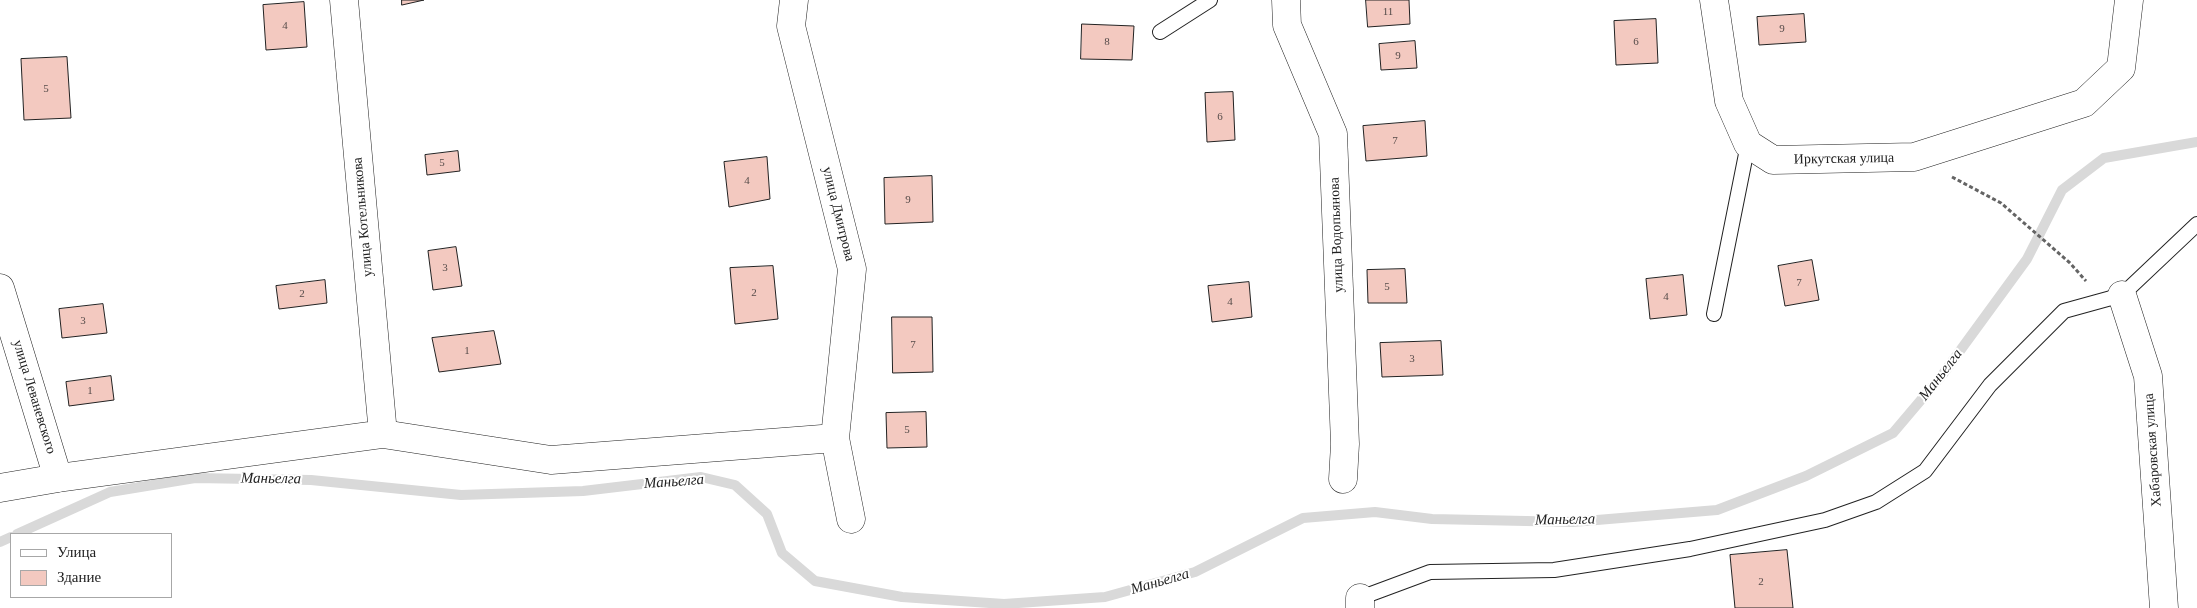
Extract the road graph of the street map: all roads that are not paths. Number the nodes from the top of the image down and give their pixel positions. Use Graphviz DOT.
graph roads {
  1 [pos="344,0"];
  2 [pos="794,0"];
  3 [pos="1210,0"];
  4 [pos="1286,0"];
  5 [pos="1714,0"];
  6 [pos="2129,0"];
  7 [pos="1160,32"];
  8 [pos="1748,144"];
  9 [pos="2197,224"];
  10 [pos="0,288"];
  11 [pos="2122,295"];
  12 [pos="1714,314"];
  13 [pos="383,434"];
  14 [pos="836,438"];
  15 [pos="58,478"];
  16 [pos="1343,479"];
  17 [pos="0,488"];
  18 [pos="851,519"];
  19 [pos="1360,603"];
  20 [pos="2164,608"];
  1 -- 13 [label="street, улица Котельникова"];
  2 -- 14 [label="street, улица Дмитрова"];
  3 -- 7 [label="lane"];
  4 -- 16 [label="street, улица Водопьянова"];
  5 -- 8 [label="street"];
  6 -- 8 [label="street, Иркутская улица"];
  8 -- 12 [label="lane"];
  9 -- 11 [label="lane"];
  10 -- 15 [label="street, улица Леваневского"];
  11 -- 19 [label="lane"];
  11 -- 20 [label="street, Хабаровская улица"];
  13 -- 14 [label="street"];
  13 -- 15 [label="street"];
  14 -- 18 [label="street, улица Дмитрова"];
  15 -- 17 [label="street"];
}
